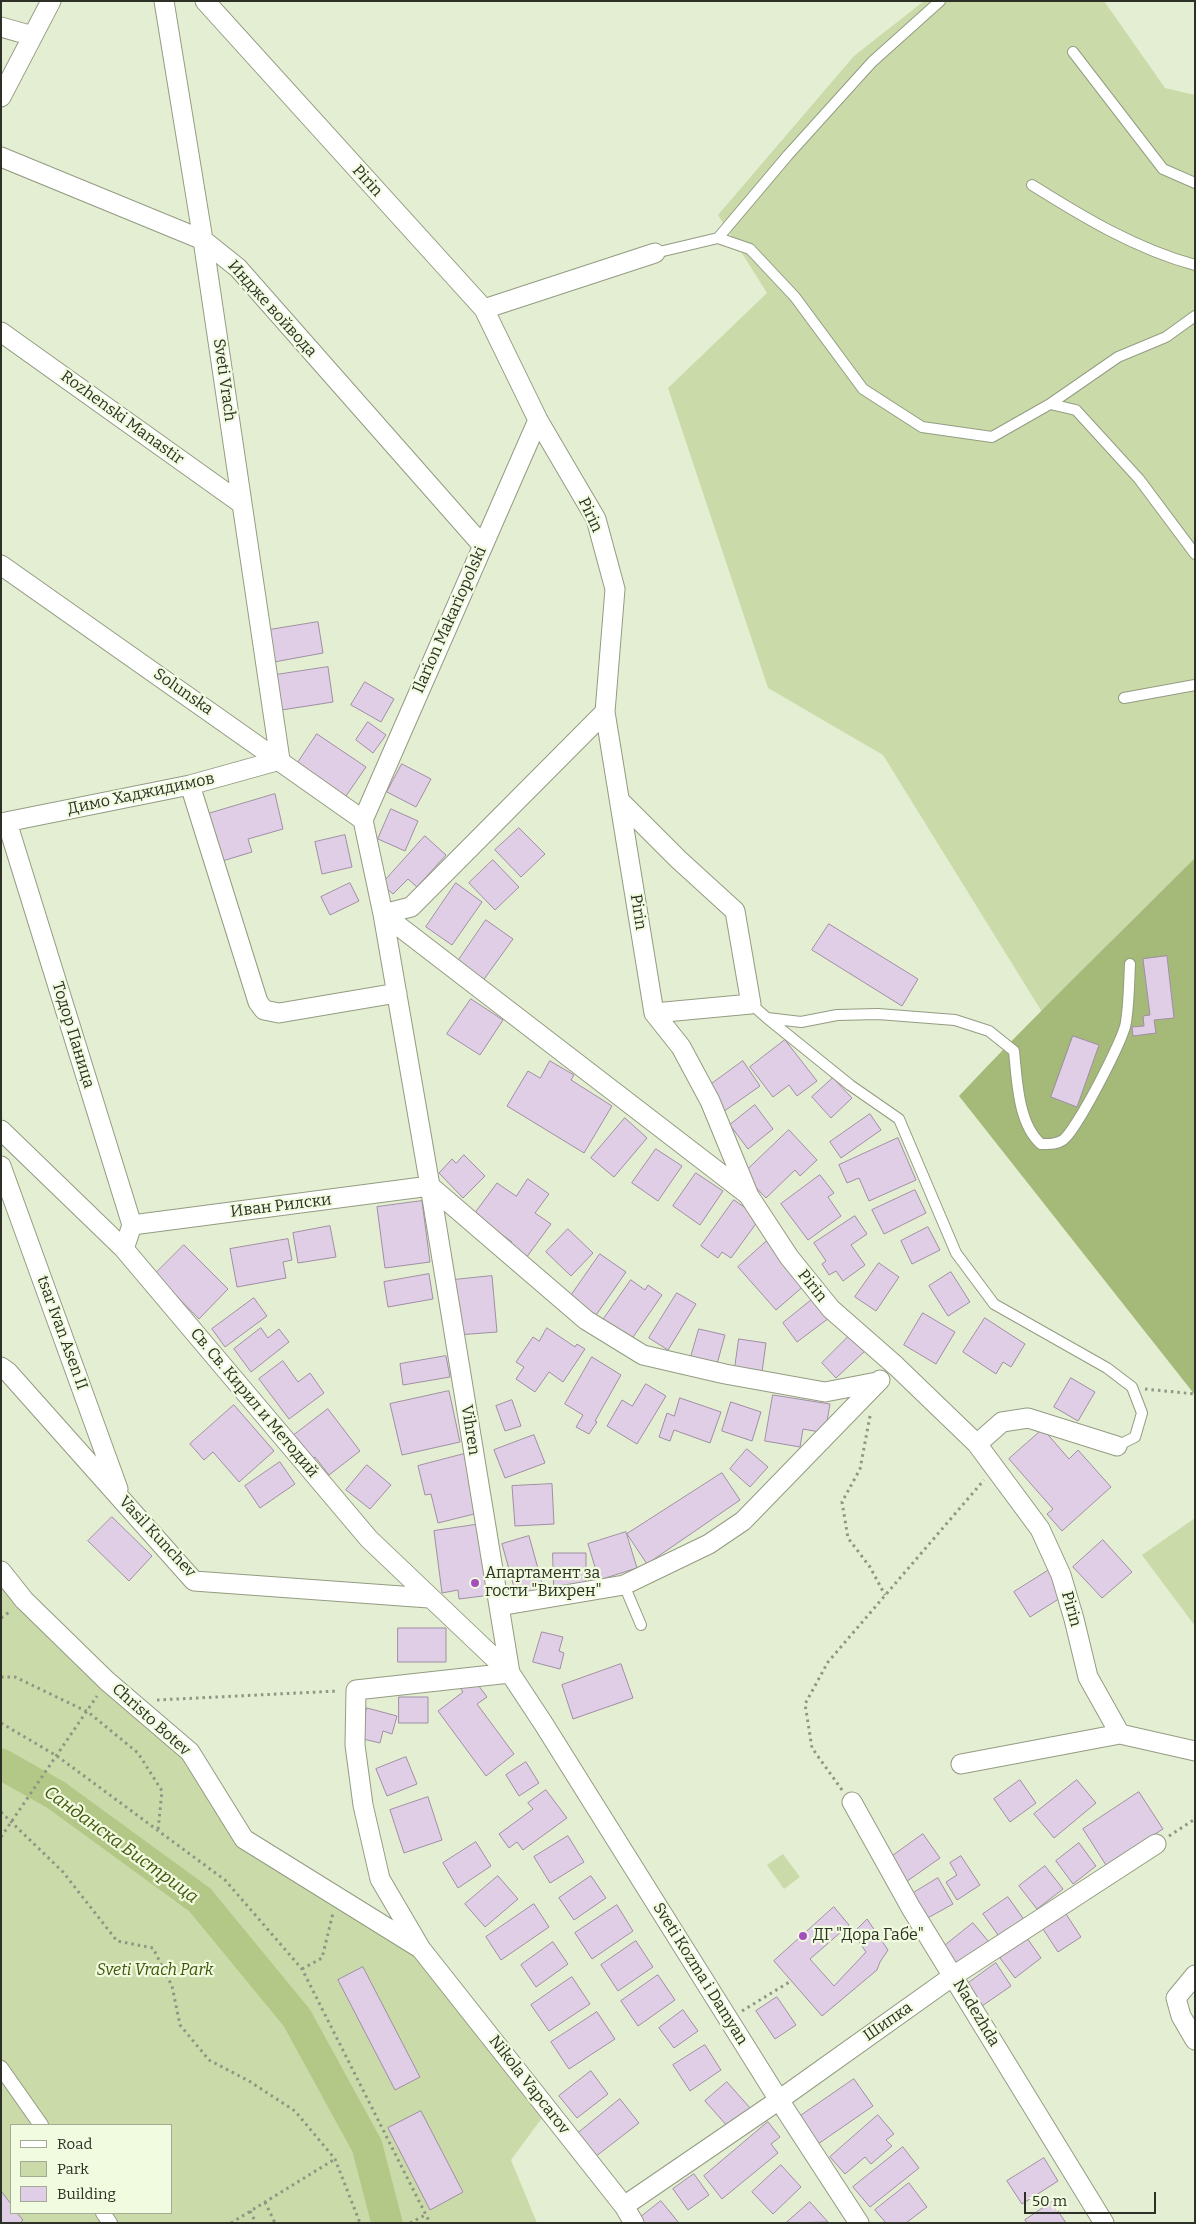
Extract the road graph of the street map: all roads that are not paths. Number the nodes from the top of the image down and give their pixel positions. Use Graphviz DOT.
graph roads {
  1 [pos="51,1"];
  2 [pos="164,1"];
  3 [pos="204,1"];
  4 [pos="940,1"];
  5 [pos="1,27"];
  6 [pos="33,36"];
  7 [pos="1073,52"];
  8 [pos="1,97"];
  9 [pos="1,157"];
  10 [pos="1195,183"];
  11 [pos="1032,185"];
  12 [pos="718,238"];
  13 [pos="203,240"];
  14 [pos="655,253"];
  15 [pos="1195,264"];
  16 [pos="484,309"];
  17 [pos="1195,316"];
  18 [pos="1,332"];
  19 [pos="1050,404"];
  20 [pos="538,420"];
  21 [pos="242,504"];
  22 [pos="483,546"];
  23 [pos="1195,554"];
  24 [pos="1,564"];
  25 [pos="1195,685"];
  26 [pos="1124,698"];
  27 [pos="605,712"];
  28 [pos="280,760"];
  29 [pos="190,785"];
  30 [pos="621,802"];
  31 [pos="363,820"];
  32 [pos="4,822"];
  33 [pos="383,914"];
  34 [pos="1130,964"];
  35 [pos="397,994"];
  36 [pos="751,1004"];
  37 [pos="654,1013"];
  38 [pos="767,1018"];
  39 [pos="1,1130"];
  40 [pos="1,1166"];
  41 [pos="430,1186"];
  42 [pos="749,1196"];
  43 [pos="132,1225"];
  44 [pos="124,1248"];
  45 [pos="896,1366"];
  46 [pos="1,1367"];
  47 [pos="877,1382"];
  48 [pos="977,1444"];
  49 [pos="1117,1446"];
  50 [pos="122,1500"];
  51 [pos="1,1571"];
  52 [pos="624,1585"];
  53 [pos="429,1598"];
  54 [pos="499,1606"];
  55 [pos="641,1625"];
  56 [pos="510,1673"];
  57 [pos="1120,1734"];
  58 [pos="1195,1751"];
  59 [pos="961,1764"];
  60 [pos="852,1802"];
  61 [pos="1156,1844"];
  62 [pos="421,1949"];
  63 [pos="953,1976"];
  64 [pos="1195,1976"];
  65 [pos="1195,2040"];
  66 [pos="1,2068"];
  67 [pos="779,2100"];
  68 [pos="40,2124"];
  69 [pos="624,2206"];
  70 [pos="634,2223"];
  71 [pos="860,2223"];
  72 [pos="1104,2223"];
  1 -- 6 [label="street"];
  2 -- 13 [label="street, Sveti Vrach"];
  3 -- 16 [label="street, Pirin"];
  4 -- 12 [label="lane"];
  5 -- 6 [label="street"];
  6 -- 8 [label="street"];
  7 -- 10 [label="lane"];
  9 -- 13 [label="street, Индже войвода"];
  11 -- 15 [label="lane"];
  12 -- 14 [label="lane"];
  12 -- 19 [label="lane"];
  13 -- 21 [label="street, Sveti Vrach"];
  13 -- 22 [label="street, Индже войвода"];
  14 -- 16 [label="street"];
  16 -- 20 [label="street, Pirin"];
  17 -- 19 [label="lane"];
  18 -- 21 [label="street, Rozhenski Manastir"];
  19 -- 23 [label="lane"];
  20 -- 22 [label="street, Ilarion Makariopolski"];
  20 -- 27 [label="street, Pirin"];
  21 -- 28 [label="street, Sveti Vrach"];
  22 -- 31 [label="street, Ilarion Makariopolski"];
  24 -- 28 [label="street, Solunska"];
  25 -- 26 [label="lane"];
  27 -- 30 [label="street, Pirin"];
  27 -- 33 [label="street"];
  28 -- 29 [label="street, Димо Хаджидимов"];
  28 -- 31 [label="street, Solunska"];
  29 -- 32 [label="street, Димо Хаджидимов"];
  29 -- 35 [label="street"];
  30 -- 36 [label="street"];
  30 -- 37 [label="street, Pirin"];
  31 -- 33 [label="street, Vihren"];
  32 -- 43 [label="street, Тодор Паница"];
  33 -- 35 [label="street, Vihren"];
  33 -- 42 [label="street"];
  34 -- 38 [label="lane"];
  35 -- 41 [label="street, Vihren"];
  36 -- 37 [label="street"];
  36 -- 38 [label="lane"];
  37 -- 42 [label="street, Pirin"];
  38 -- 49 [label="lane"];
  39 -- 44 [label="street, Св. Св. Кирил и Методий"];
  40 -- 50 [label="street, tsar Ivan Asen II"];
  41 -- 43 [label="street, Иван Рилски"];
  41 -- 47 [label="street"];
  41 -- 54 [label="street, Vihren"];
  42 -- 45 [label="street, Pirin"];
  43 -- 44 [label="street"];
  44 -- 53 [label="street, Св. Св. Кирил и Методий"];
  45 -- 47 [label="street"];
  45 -- 48 [label="street, Pirin"];
  46 -- 50 [label="street, Vasil Kunchev"];
  47 -- 52 [label="street"];
  48 -- 49 [label="street"];
  48 -- 57 [label="street, Pirin"];
  50 -- 53 [label="street, Vasil Kunchev"];
  51 -- 62 [label="street, Christo Botev"];
  52 -- 54 [label="street"];
  52 -- 55 [label="lane"];
  53 -- 56 [label="street, Св. Св. Кирил и Методий"];
  54 -- 56 [label="street, Vihren"];
  56 -- 62 [label="street"];
  56 -- 67 [label="street, Sveti Kozma i Damyan"];
  57 -- 58 [label="street"];
  57 -- 59 [label="street"];
  60 -- 63 [label="street, Nadezhda"];
  61 -- 63 [label="street, Шипка"];
  62 -- 69 [label="street, Nikola Vapcarov"];
  63 -- 67 [label="street, Шипка"];
  63 -- 72 [label="street, Nadezhda"];
  64 -- 65 [label="street"];
  66 -- 68 [label="street"];
  67 -- 69 [label="street, Шипка"];
  67 -- 71 [label="street, Sveti Kozma i Damyan"];
  69 -- 70 [label="street, Nikola Vapcarov"];
}
